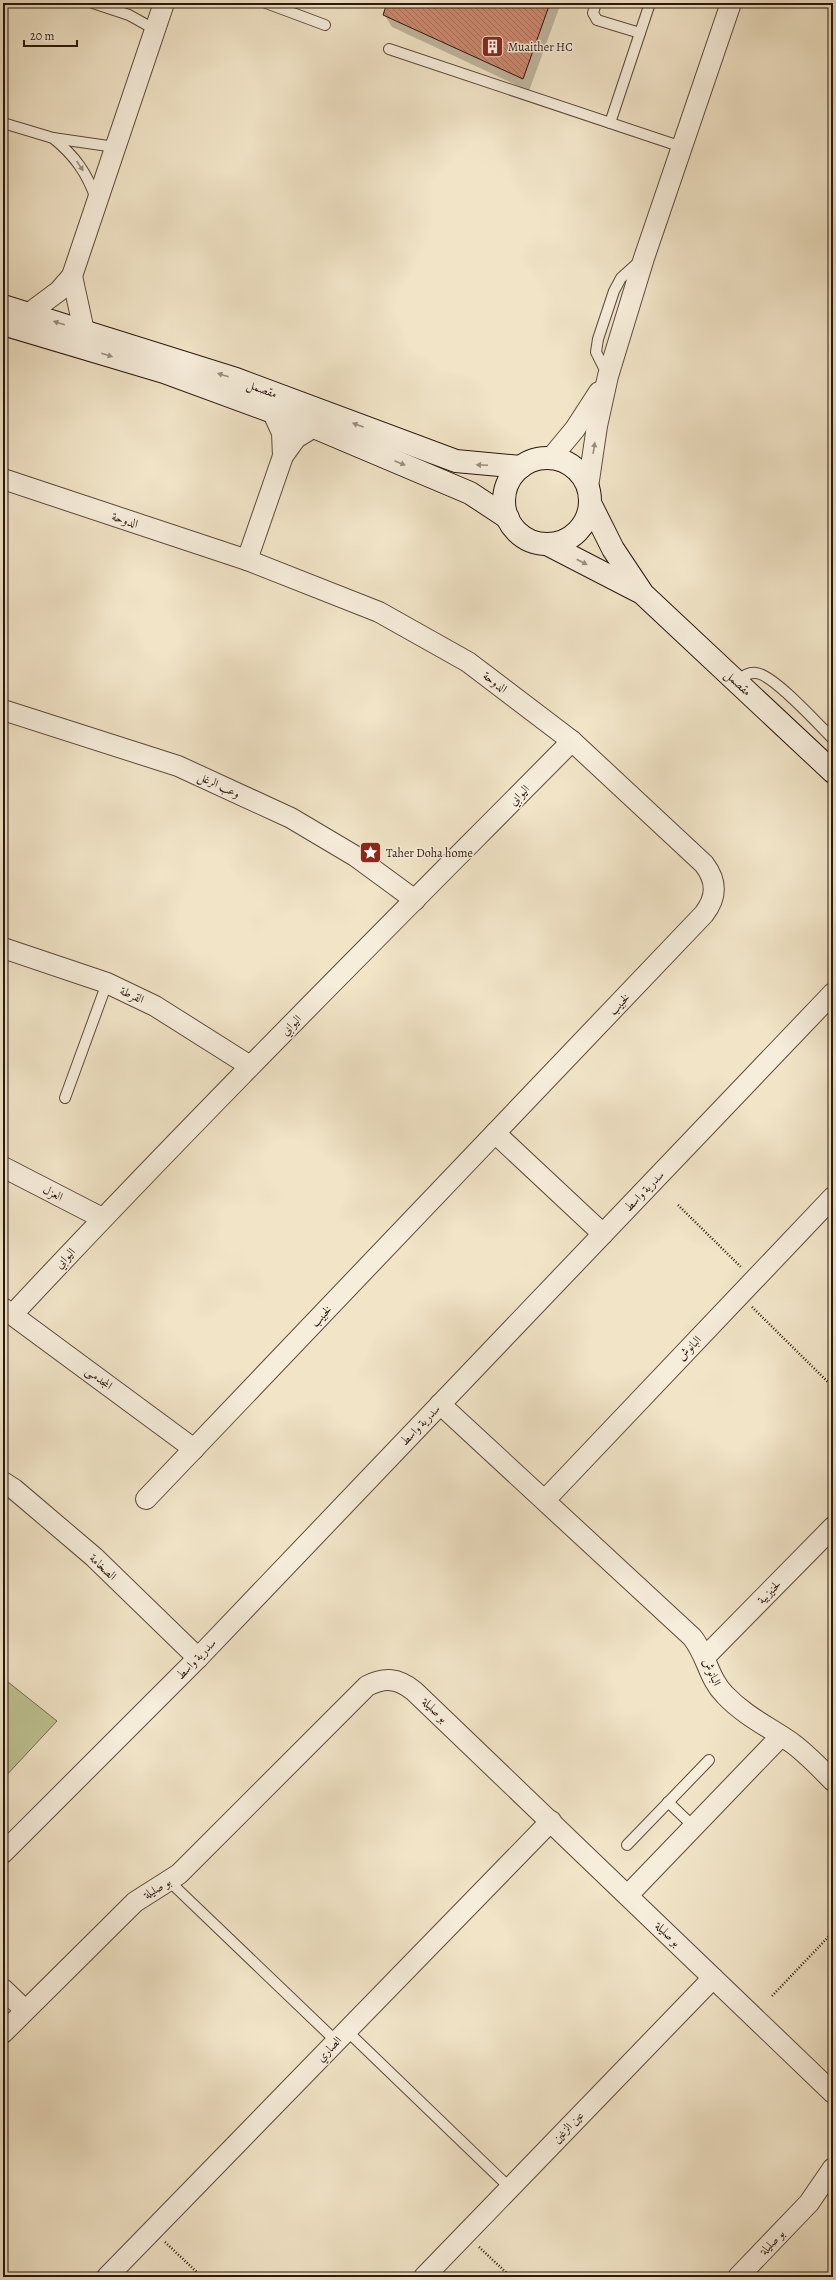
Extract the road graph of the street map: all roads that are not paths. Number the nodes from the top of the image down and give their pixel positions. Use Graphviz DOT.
graph roads {
  1 [pos="93,3"];
  2 [pos="164,3"];
  3 [pos="266,3"];
  4 [pos="596,3"];
  5 [pos="650,3"];
  6 [pos="731,3"];
  7 [pos="325,25"];
  8 [pos="154,29"];
  9 [pos="640,33"];
  10 [pos="389,49"];
  11 [pos="3,123"];
  12 [pos="610,123"];
  13 [pos="53,138"];
  14 [pos="115,147"];
  15 [pos="682,148"];
  16 [pos="96,201"];
  17 [pos="72,276"];
  18 [pos="3,306"];
  19 [pos="28,314"];
  20 [pos="3,324"];
  21 [pos="84,331"];
  22 [pos="608,376"];
  23 [pos="273,413"];
  24 [pos="314,427"];
  25 [pos="283,456"];
  26 [pos="551,458"];
  27 [pos="521,467"];
  28 [pos="3,480"];
  29 [pos="589,495"];
  30 [pos="508,518"];
  31 [pos="547,544"];
  32 [pos="247,560"];
  33 [pos="643,594"];
  34 [pos="736,681"];
  35 [pos="3,710"];
  36 [pos="833,739"];
  37 [pos="572,741"];
  38 [pos="833,772"];
  39 [pos="704,864"];
  40 [pos="415,900"];
  41 [pos="3,948"];
  42 [pos="107,983"];
  43 [pos="833,993"];
  44 [pos="250,1066"];
  45 [pos="65,1098"];
  46 [pos="495,1133"];
  47 [pos="3,1167"];
  48 [pos="833,1197"];
  49 [pos="102,1218"];
  50 [pos="603,1234"];
  51 [pos="8,1311"];
  52 [pos="440,1404"];
  53 [pos="194,1449"];
  54 [pos="3,1482"];
  55 [pos="146,1499"];
  56 [pos="545,1500"];
  57 [pos="833,1527"];
  58 [pos="705,1657"];
  59 [pos="198,1658"];
  60 [pos="781,1736"];
  61 [pos="709,1760"];
  62 [pos="833,1781"];
  63 [pos="668,1802"];
  64 [pos="551,1821"];
  65 [pos="693,1826"];
  66 [pos="627,1844"];
  67 [pos="3,1853"];
  68 [pos="169,1881"];
  69 [pos="628,1895"];
  70 [pos="713,1978"];
  71 [pos="3,1988"];
  72 [pos="25,2010"];
  73 [pos="3,2033"];
  74 [pos="342,2036"];
  75 [pos="833,2093"];
  76 [pos="833,2168"];
  77 [pos="510,2188"];
  78 [pos="107,2277"];
  79 [pos="424,2277"];
  80 [pos="738,2277"];
  1 -- 8 [label="lane"];
  2 -- 8 [label="street"];
  3 -- 7 [label="lane"];
  4 -- 9 [label="lane"];
  5 -- 9 [label="lane"];
  6 -- 15 [label="street"];
  8 -- 14 [label="street"];
  9 -- 12 [label="lane"];
  10 -- 12 [label="lane"];
  11 -- 13 [label="lane"];
  12 -- 15 [label="lane"];
  13 -- 14 [label="lane"];
  13 -- 16 [label="lane, one-way"];
  14 -- 16 [label="street"];
  15 -- 22 [label="street"];
  16 -- 17 [label="street"];
  17 -- 19 [label="street"];
  17 -- 21 [label="street"];
  18 -- 19 [label="street, مقصمل"];
  21 -- 19 [label="street, مقصمل, one-way"];
  20 -- 23 [label="street, مقصمل, one-way"];
  27 -- 21 [label="street, مقصمل, one-way"];
  22 -- 26 [label="street"];
  29 -- 22 [label="street, one-way"];
  23 -- 24 [label="street, مقصمل"];
  23 -- 25 [label="street"];
  24 -- 25 [label="street"];
  24 -- 30 [label="street, مقصمل, one-way"];
  25 -- 32 [label="street"];
  26 -- 27 [label="street"];
  26 -- 29 [label="street"];
  27 -- 30 [label="street"];
  28 -- 32 [label="street, الدوحة"];
  29 -- 31 [label="street"];
  29 -- 33 [label="street, مقصمل"];
  30 -- 31 [label="street"];
  31 -- 33 [label="street, مقصمل, one-way"];
  32 -- 37 [label="street, الدوحة"];
  33 -- 34 [label="street, مقصمل"];
  34 -- 36 [label="lane"];
  34 -- 38 [label="street, مقصمل"];
  35 -- 40 [label="street, وعب الرغل"];
  37 -- 39 [label="street, الدوحة"];
  37 -- 40 [label="street, اليوابي"];
  39 -- 46 [label="street, لخبيب"];
  40 -- 44 [label="street, اليوابي"];
  41 -- 42 [label="street, القرطة"];
  42 -- 44 [label="street, القرطة"];
  42 -- 45 [label="lane"];
  43 -- 50 [label="street, سدرية واسط"];
  44 -- 49 [label="street, اليوابي"];
  46 -- 50 [label="street"];
  46 -- 53 [label="street, لخبيب"];
  47 -- 49 [label="street, العزل"];
  48 -- 56 [label="street, البانوش"];
  49 -- 51 [label="street, اليوابي"];
  50 -- 52 [label="street, سدرية واسط"];
  51 -- 53 [label="street, المجدمـى"];
  52 -- 56 [label="street, البانوش"];
  52 -- 59 [label="street, سدرية واسط"];
  53 -- 55 [label="street, لخبيب"];
  54 -- 59 [label="street, الصخامة"];
  56 -- 58 [label="street, البانوش"];
  57 -- 58 [label="street, لحنيزبية"];
  58 -- 60 [label="street, البانوش"];
  59 -- 67 [label="street, سدرية واسط"];
  60 -- 62 [label="street, البانوش"];
  60 -- 65 [label="street"];
  61 -- 63 [label="lane"];
  63 -- 65 [label="lane"];
  63 -- 66 [label="lane"];
  64 -- 68 [label="street, بو صليلة"];
  64 -- 69 [label="street, بو صليلة"];
  64 -- 74 [label="street, الصاري"];
  65 -- 69 [label="street"];
  68 -- 72 [label="street, بو صليلة"];
  68 -- 74 [label="lane"];
  69 -- 70 [label="street, بو صليلة"];
  70 -- 75 [label="street, بو صليلة"];
  70 -- 77 [label="street, عين الزغين"];
  71 -- 72 [label="street"];
  72 -- 73 [label="street, بو صليلة"];
  74 -- 77 [label="lane"];
  74 -- 78 [label="street, الصاري"];
  76 -- 80 [label="street, بو صليلة"];
  77 -- 79 [label="street, عين الزغين"];
}
